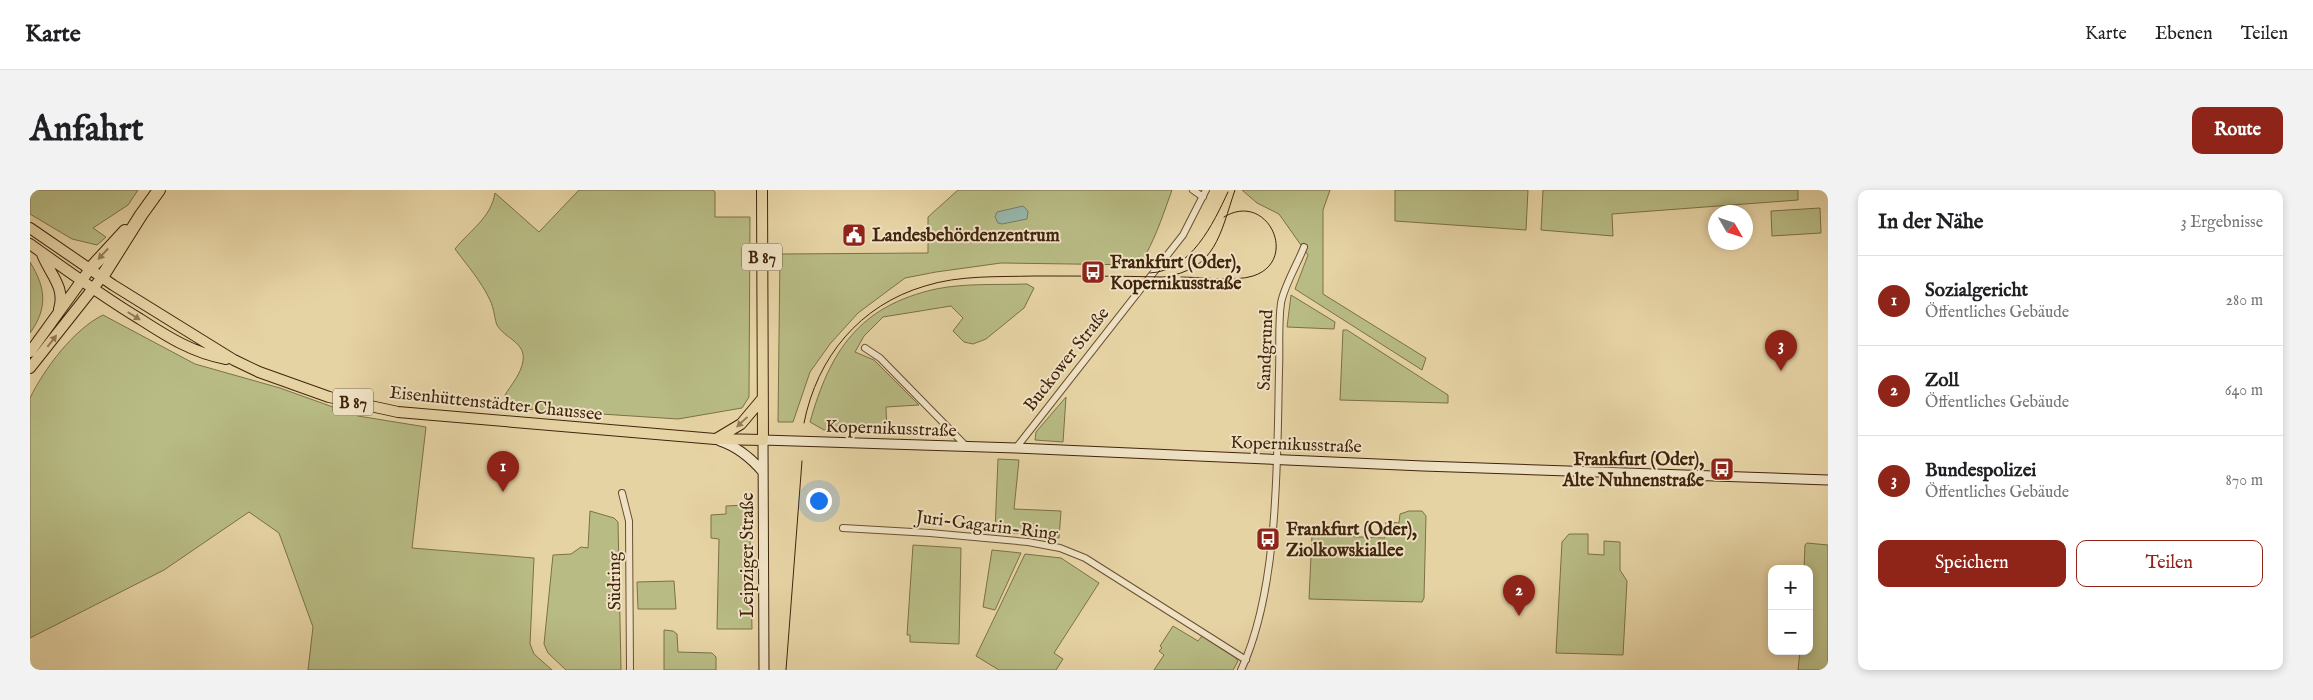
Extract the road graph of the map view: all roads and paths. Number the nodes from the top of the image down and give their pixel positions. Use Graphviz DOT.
graph roads {
  1 [pos="159,190"];
  2 [pos="762,190"];
  3 [pos="1193,190"];
  4 [pos="1205,193"];
  5 [pos="140,215"];
  6 [pos="30,228"];
  7 [pos="30,244"];
  8 [pos="1304,247"];
  9 [pos="42,253"];
  10 [pos="90,269"];
  11 [pos="102,277"];
  12 [pos="81,282"];
  13 [pos="92,290"];
  14 [pos="54,319"];
  15 [pos="866,348"];
  16 [pos="30,352"];
  17 [pos="234,360"];
  18 [pos="30,368"];
  19 [pos="762,399"];
  20 [pos="716,439"];
  21 [pos="763,440"];
  22 [pos="967,447"];
  23 [pos="1016,448"];
  24 [pos="1276,460"];
  25 [pos="763,472"];
  26 [pos="1828,480"];
  27 [pos="622,493"];
  28 [pos="843,528"];
  29 [pos="1246,660"];
  30 [pos="630,670"];
  31 [pos="764,670"];
  32 [pos="1241,670"];
  1 -- 5 [label="highway"];
  2 -- 19 [label="main road, B 87"];
  3 -- 4 [label="street"];
  4 -- 23 [label="street, Buckower Straße"];
  5 -- 10 [label="highway, one-way"];
  5 -- 11 [label="highway"];
  6 -- 10 [label="main road, Eisenhüttenstädter Chaussee"];
  7 -- 9 [label="main road, Eisenhüttenstädter Chaussee"];
  8 -- 24 [label="street, Sandgrund"];
  9 -- 12 [label="main road, Eisenhüttenstädter Chaussee"];
  9 -- 14 [label="main road"];
  10 -- 11 [label="main road, Eisenhüttenstädter Chaussee / B 87"];
  10 -- 12 [label="main road"];
  11 -- 13 [label="main road"];
  11 -- 17 [label="main road, Eisenhüttenstädter Chaussee / B 87"];
  12 -- 13 [label="main road, Eisenhüttenstädter Chaussee / B 87"];
  12 -- 14 [label="main road"];
  13 -- 17 [label="main road, Eisenhüttenstädter Chaussee / B 87, one-way"];
  18 -- 13 [label="main road, one-way"];
  14 -- 16 [label="main road"];
  15 -- 22 [label="street"];
  17 -- 20 [label="main road, Eisenhüttenstädter Chaussee / B 87"];
  19 -- 20 [label="main road, one-way"];
  19 -- 21 [label="main road, B 87"];
  20 -- 21 [label="main road, Eisenhüttenstädter Chaussee / B 87"];
  20 -- 25 [label="main road"];
  21 -- 22 [label="main road, Kopernikusstraße"];
  21 -- 25 [label="main road, Leipziger Straße"];
  22 -- 23 [label="main road, Kopernikusstraße"];
  23 -- 24 [label="main road, Kopernikusstraße"];
  24 -- 26 [label="main road, Kopernikusstraße"];
  24 -- 29 [label="street, Sandgrund"];
  25 -- 31 [label="main road, Leipziger Straße"];
  27 -- 30 [label="street, Südring"];
  28 -- 29 [label="street, Juri-Gagarin-Ring"];
  29 -- 32 [label="street, Sandgrund"];
}
